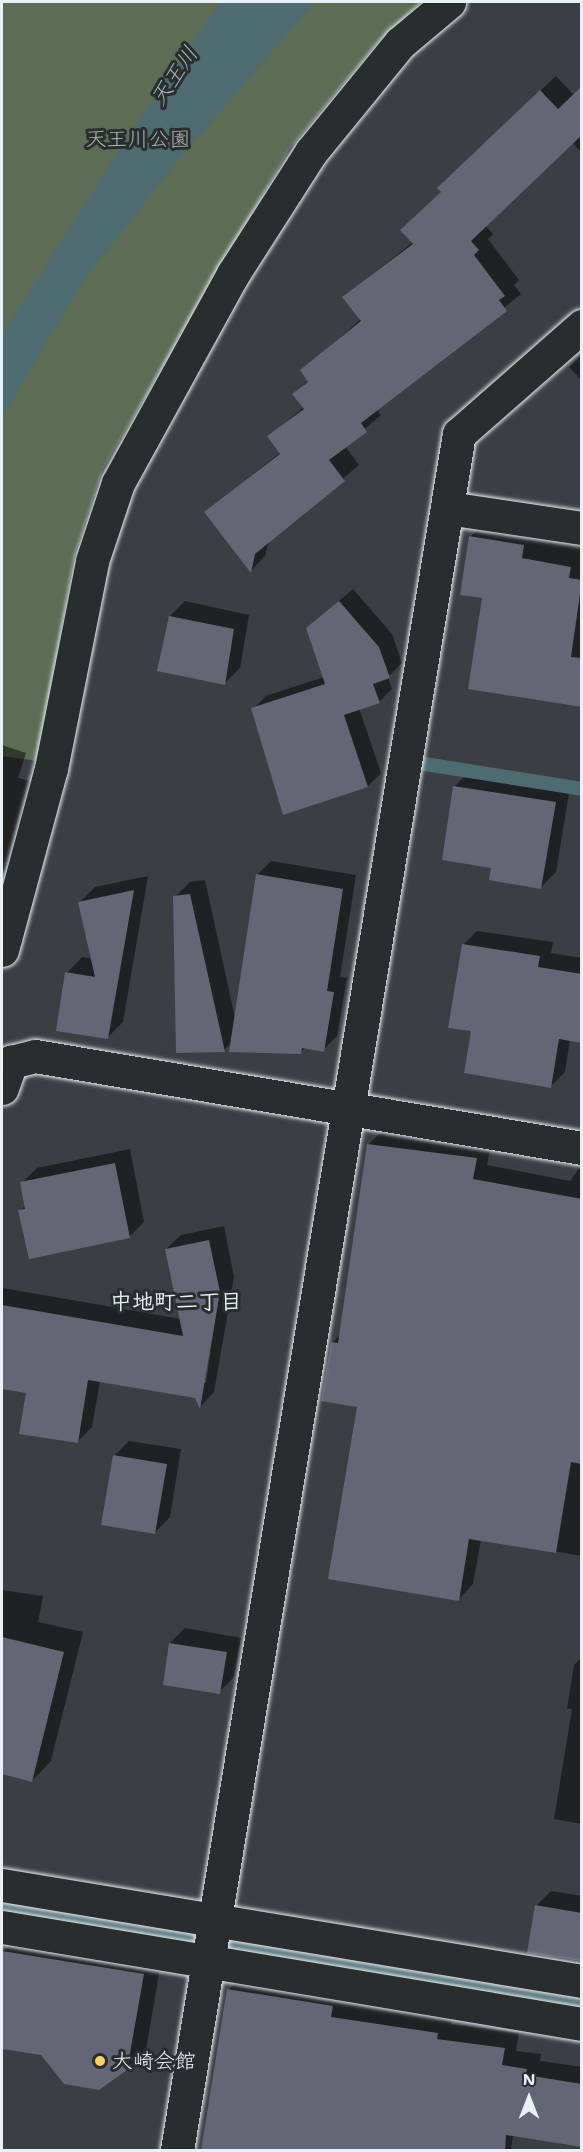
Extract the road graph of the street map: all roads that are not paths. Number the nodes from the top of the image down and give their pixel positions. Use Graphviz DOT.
graph roads {
  1 [pos="448,2"];
  2 [pos="582,326"];
  3 [pos="448,508"];
  4 [pos="582,528"];
  5 [pos="2,950"];
  6 [pos="2,1088"];
  7 [pos="347,1109"];
  8 [pos="582,1148"];
  9 [pos="2,1885"];
  10 [pos="214,1918"];
  11 [pos="2,1927"];
  12 [pos="207,1961"];
  13 [pos="582,1981"];
  14 [pos="582,2024"];
  15 [pos="177,2151"];
  1 -- 5 [label="street"];
  2 -- 3 [label="street"];
  3 -- 4 [label="street"];
  3 -- 7 [label="street"];
  6 -- 7 [label="street"];
  7 -- 8 [label="street"];
  7 -- 10 [label="street"];
  9 -- 10 [label="street"];
  10 -- 12 [label="street"];
  10 -- 13 [label="street"];
  11 -- 12 [label="street"];
  12 -- 14 [label="street"];
  12 -- 15 [label="street"];
}
